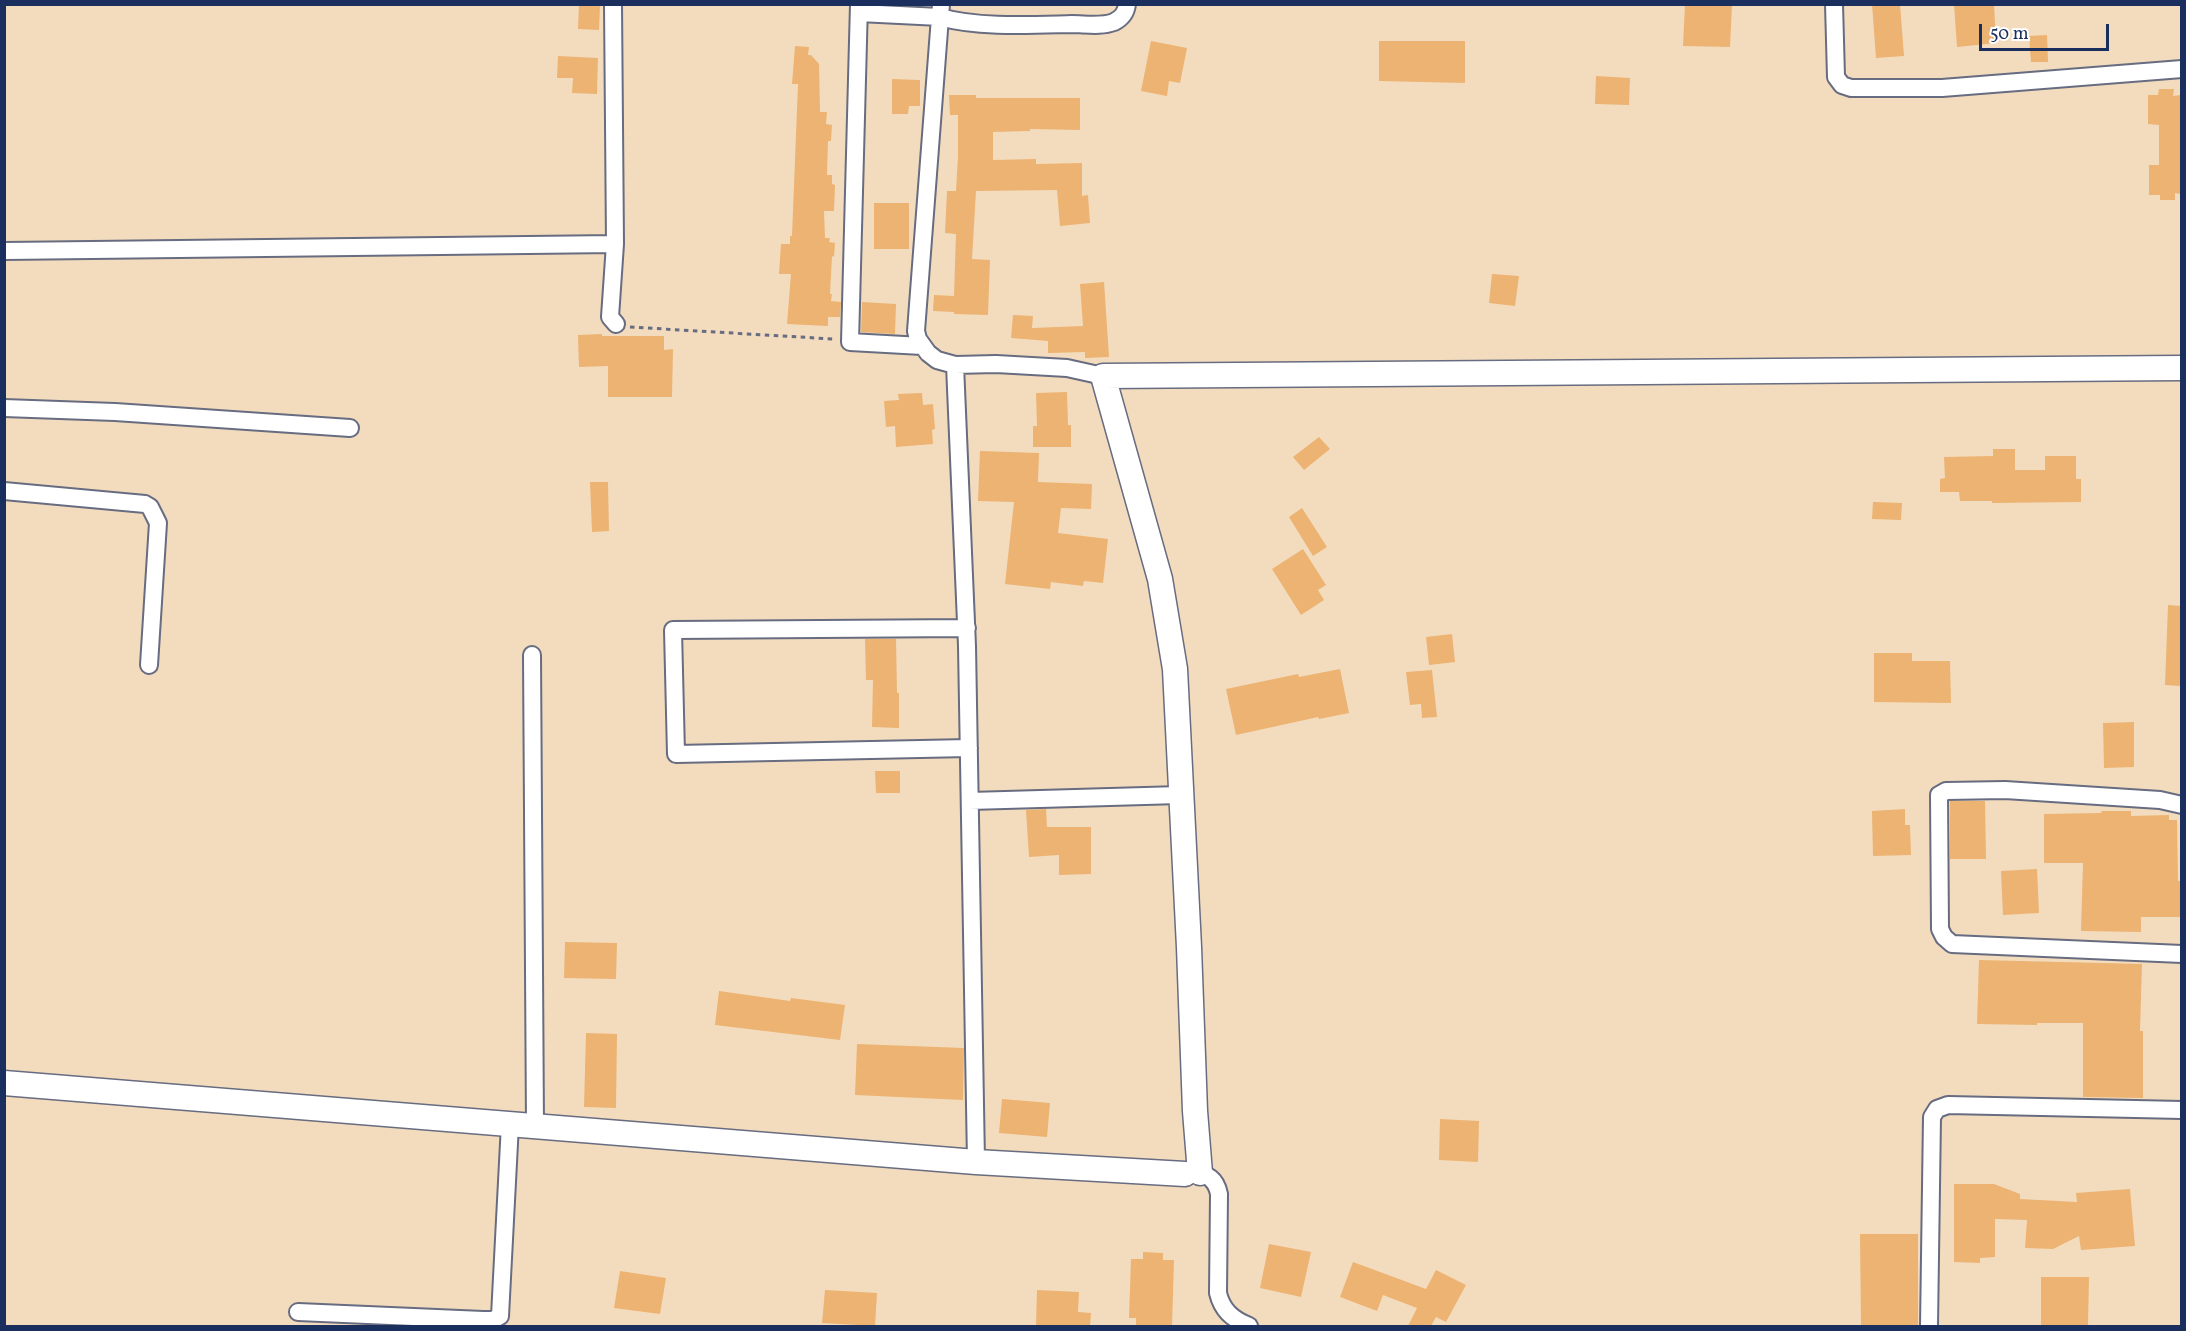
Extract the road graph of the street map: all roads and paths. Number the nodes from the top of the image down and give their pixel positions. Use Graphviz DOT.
graph roads {
  1 [pos="613,4"];
  2 [pos="1127,4"];
  3 [pos="1834,4"];
  4 [pos="859,9"];
  5 [pos="941,11"];
  6 [pos="2181,69"];
  7 [pos="615,244"];
  8 [pos="4,250"];
  9 [pos="616,324"];
  10 [pos="850,342"];
  11 [pos="922,346"];
  12 [pos="955,365"];
  13 [pos="2181,368"];
  14 [pos="1103,376"];
  15 [pos="4,408"];
  16 [pos="350,428"];
  17 [pos="4,491"];
  18 [pos="967,628"];
  19 [pos="532,655"];
  20 [pos="149,665"];
  21 [pos="969,748"];
  22 [pos="1180,795"];
  23 [pos="970,801"];
  24 [pos="2181,805"];
  25 [pos="2181,954"];
  26 [pos="4,1083"];
  27 [pos="2181,1110"];
  28 [pos="510,1124"];
  29 [pos="535,1126"];
  30 [pos="976,1162"];
  31 [pos="1193,1173"];
  32 [pos="298,1312"];
  33 [pos="1249,1326"];
  34 [pos="1929,1326"];
  1 -- 7 [label="street"];
  2 -- 5 [label="street"];
  3 -- 6 [label="street"];
  4 -- 5 [label="street"];
  4 -- 10 [label="street"];
  5 -- 11 [label="street"];
  7 -- 8 [label="street"];
  7 -- 9 [label="street"];
  9 -- 10 [label="path"];
  10 -- 11 [label="street"];
  11 -- 12 [label="street"];
  12 -- 14 [label="street"];
  12 -- 18 [label="street"];
  13 -- 14 [label="street"];
  14 -- 22 [label="street"];
  15 -- 16 [label="street"];
  17 -- 20 [label="street"];
  18 -- 21 [label="street"];
  18 -- 21 [label="street"];
  19 -- 29 [label="street"];
  21 -- 23 [label="street"];
  22 -- 23 [label="street"];
  22 -- 31 [label="street"];
  23 -- 30 [label="street"];
  24 -- 25 [label="street"];
  26 -- 28 [label="street"];
  27 -- 34 [label="street"];
  28 -- 29 [label="street"];
  28 -- 32 [label="street"];
  29 -- 30 [label="street"];
  30 -- 31 [label="street"];
  31 -- 33 [label="street"];
}
